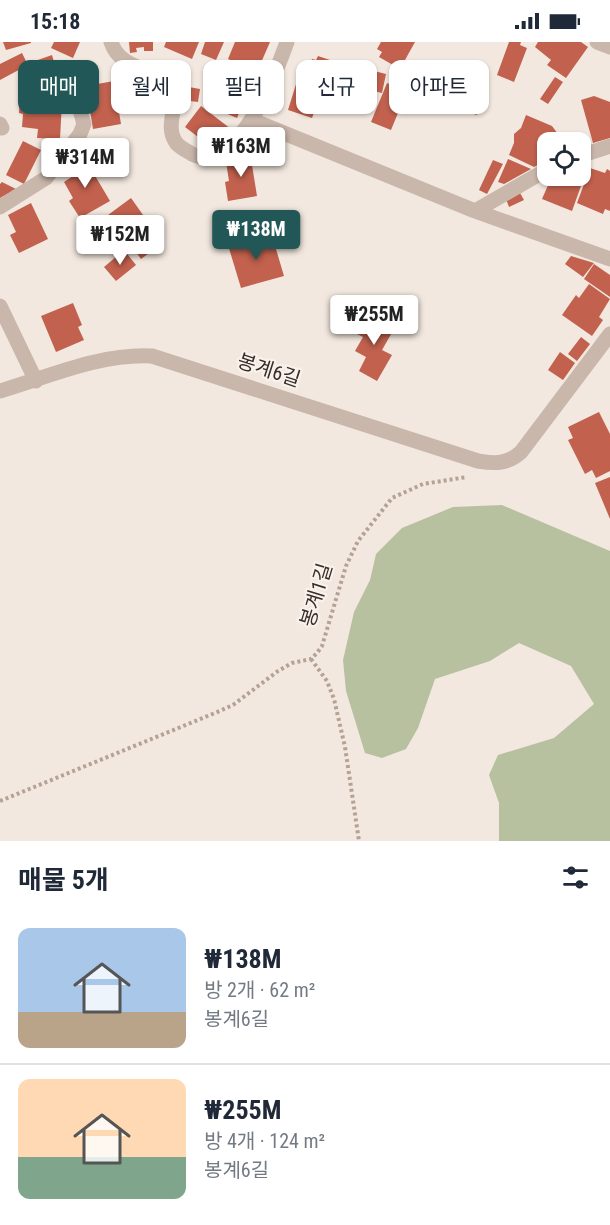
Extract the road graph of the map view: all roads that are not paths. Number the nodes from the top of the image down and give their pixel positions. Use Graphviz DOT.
graph roads {
  1 [pos="111,42"];
  2 [pos="287,42"];
  3 [pos="597,42"];
  4 [pos="610,47"];
  5 [pos="81,114"];
  6 [pos="252,120"];
  7 [pos="610,146"];
  8 [pos="591,152"];
  9 [pos="537,175"];
  10 [pos="0,207"];
  11 [pos="475,211"];
  12 [pos="610,259"];
  13 [pos="0,306"];
  14 [pos="610,334"];
  15 [pos="36,381"];
  16 [pos="0,391"];
  1 -- 6 [label="street"];
  2 -- 6 [label="street"];
  3 -- 4 [label="street"];
  5 -- 10 [label="street"];
  6 -- 11 [label="street"];
  7 -- 8 [label="street"];
  9 -- 11 [label="street"];
  11 -- 12 [label="street"];
  13 -- 15 [label="street"];
  14 -- 15 [label="street, 봉계6길"];
  15 -- 16 [label="street, 봉계6길"];
}
